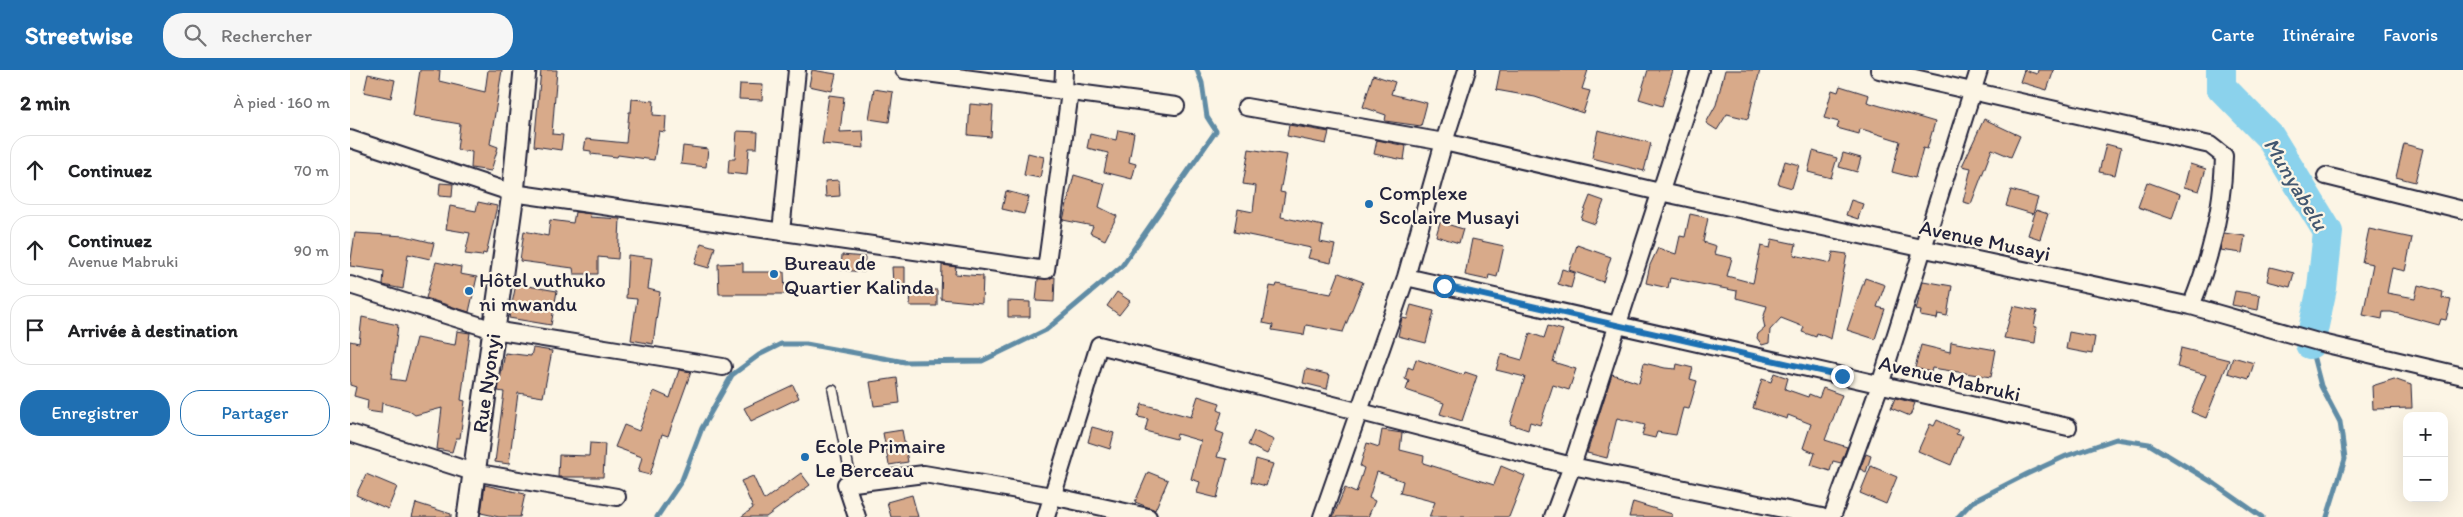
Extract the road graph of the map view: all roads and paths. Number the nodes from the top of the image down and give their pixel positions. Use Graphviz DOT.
graph roads {
  1 [pos="526,70"];
  2 [pos="797,70"];
  3 [pos="904,70"];
  4 [pos="1064,70"];
  5 [pos="1467,70"];
  6 [pos="1700,70"];
  7 [pos="1879,70"];
  8 [pos="1980,70"];
  9 [pos="1973,90"];
  10 [pos="1066,92"];
  11 [pos="1176,106"];
  12 [pos="1246,107"];
  13 [pos="350,140"];
  14 [pos="1444,142"];
  15 [pos="2326,176"];
  16 [pos="1660,192"];
  17 [pos="513,193"];
  18 [pos="2463,210"];
  19 [pos="781,232"];
  20 [pos="1923,248"];
  21 [pos="1406,277"];
  22 [pos="350,285"];
  23 [pos="2191,306"];
  24 [pos="1617,326"];
  25 [pos="494,330"];
  26 [pos="723,367"];
  27 [pos="2463,376"];
  28 [pos="1880,384"];
  29 [pos="834,390"];
  30 [pos="1358,411"];
  31 [pos="2068,427"];
  32 [pos="350,433"];
  33 [pos="1572,466"];
  34 [pos="473,472"];
  35 [pos="852,483"];
  36 [pos="1052,496"];
  37 [pos="616,497"];
  38 [pos="468,517"];
  39 [pos="856,517"];
  40 [pos="1046,517"];
  41 [pos="1148,517"];
  42 [pos="1322,517"];
  43 [pos="1553,517"];
  44 [pos="1822,517"];
  45 [pos="1832,517"];
  1 -- 17 [label="street, Rue Nyonyi"];
  2 -- 19 [label="street"];
  3 -- 10 [label="street"];
  4 -- 10 [label="street"];
  5 -- 14 [label="street"];
  6 -- 16 [label="street"];
  7 -- 9 [label="street"];
  8 -- 9 [label="street"];
  9 -- 20 [label="street"];
  9 -- 23 [label="street"];
  10 -- 11 [label="street"];
  10 -- 19 [label="street"];
  12 -- 14 [label="street, Avenue Musayi"];
  13 -- 17 [label="street"];
  14 -- 16 [label="street, Avenue Musayi"];
  14 -- 21 [label="street"];
  15 -- 18 [label="street"];
  16 -- 20 [label="street, Avenue Musayi"];
  16 -- 24 [label="street"];
  17 -- 19 [label="street"];
  17 -- 25 [label="street, Rue Nyonyi"];
  20 -- 23 [label="street, Avenue Musayi"];
  20 -- 28 [label="street"];
  21 -- 24 [label="street, Avenue Mabruki"];
  21 -- 30 [label="street"];
  22 -- 25 [label="street"];
  23 -- 27 [label="street, Avenue Musayi"];
  24 -- 28 [label="street, Avenue Mabruki"];
  24 -- 33 [label="street"];
  25 -- 26 [label="street"];
  25 -- 34 [label="street, Rue Nyonyi"];
  28 -- 31 [label="street, Avenue Mabruki"];
  28 -- 45 [label="street"];
  29 -- 35 [label="lane"];
  30 -- 33 [label="street"];
  30 -- 36 [label="street"];
  30 -- 42 [label="street"];
  32 -- 34 [label="street"];
  33 -- 43 [label="street"];
  33 -- 44 [label="street"];
  34 -- 37 [label="street"];
  34 -- 38 [label="street, Rue Nyonyi"];
  35 -- 36 [label="street"];
  35 -- 39 [label="street"];
  36 -- 40 [label="street"];
  36 -- 41 [label="street"];
}
